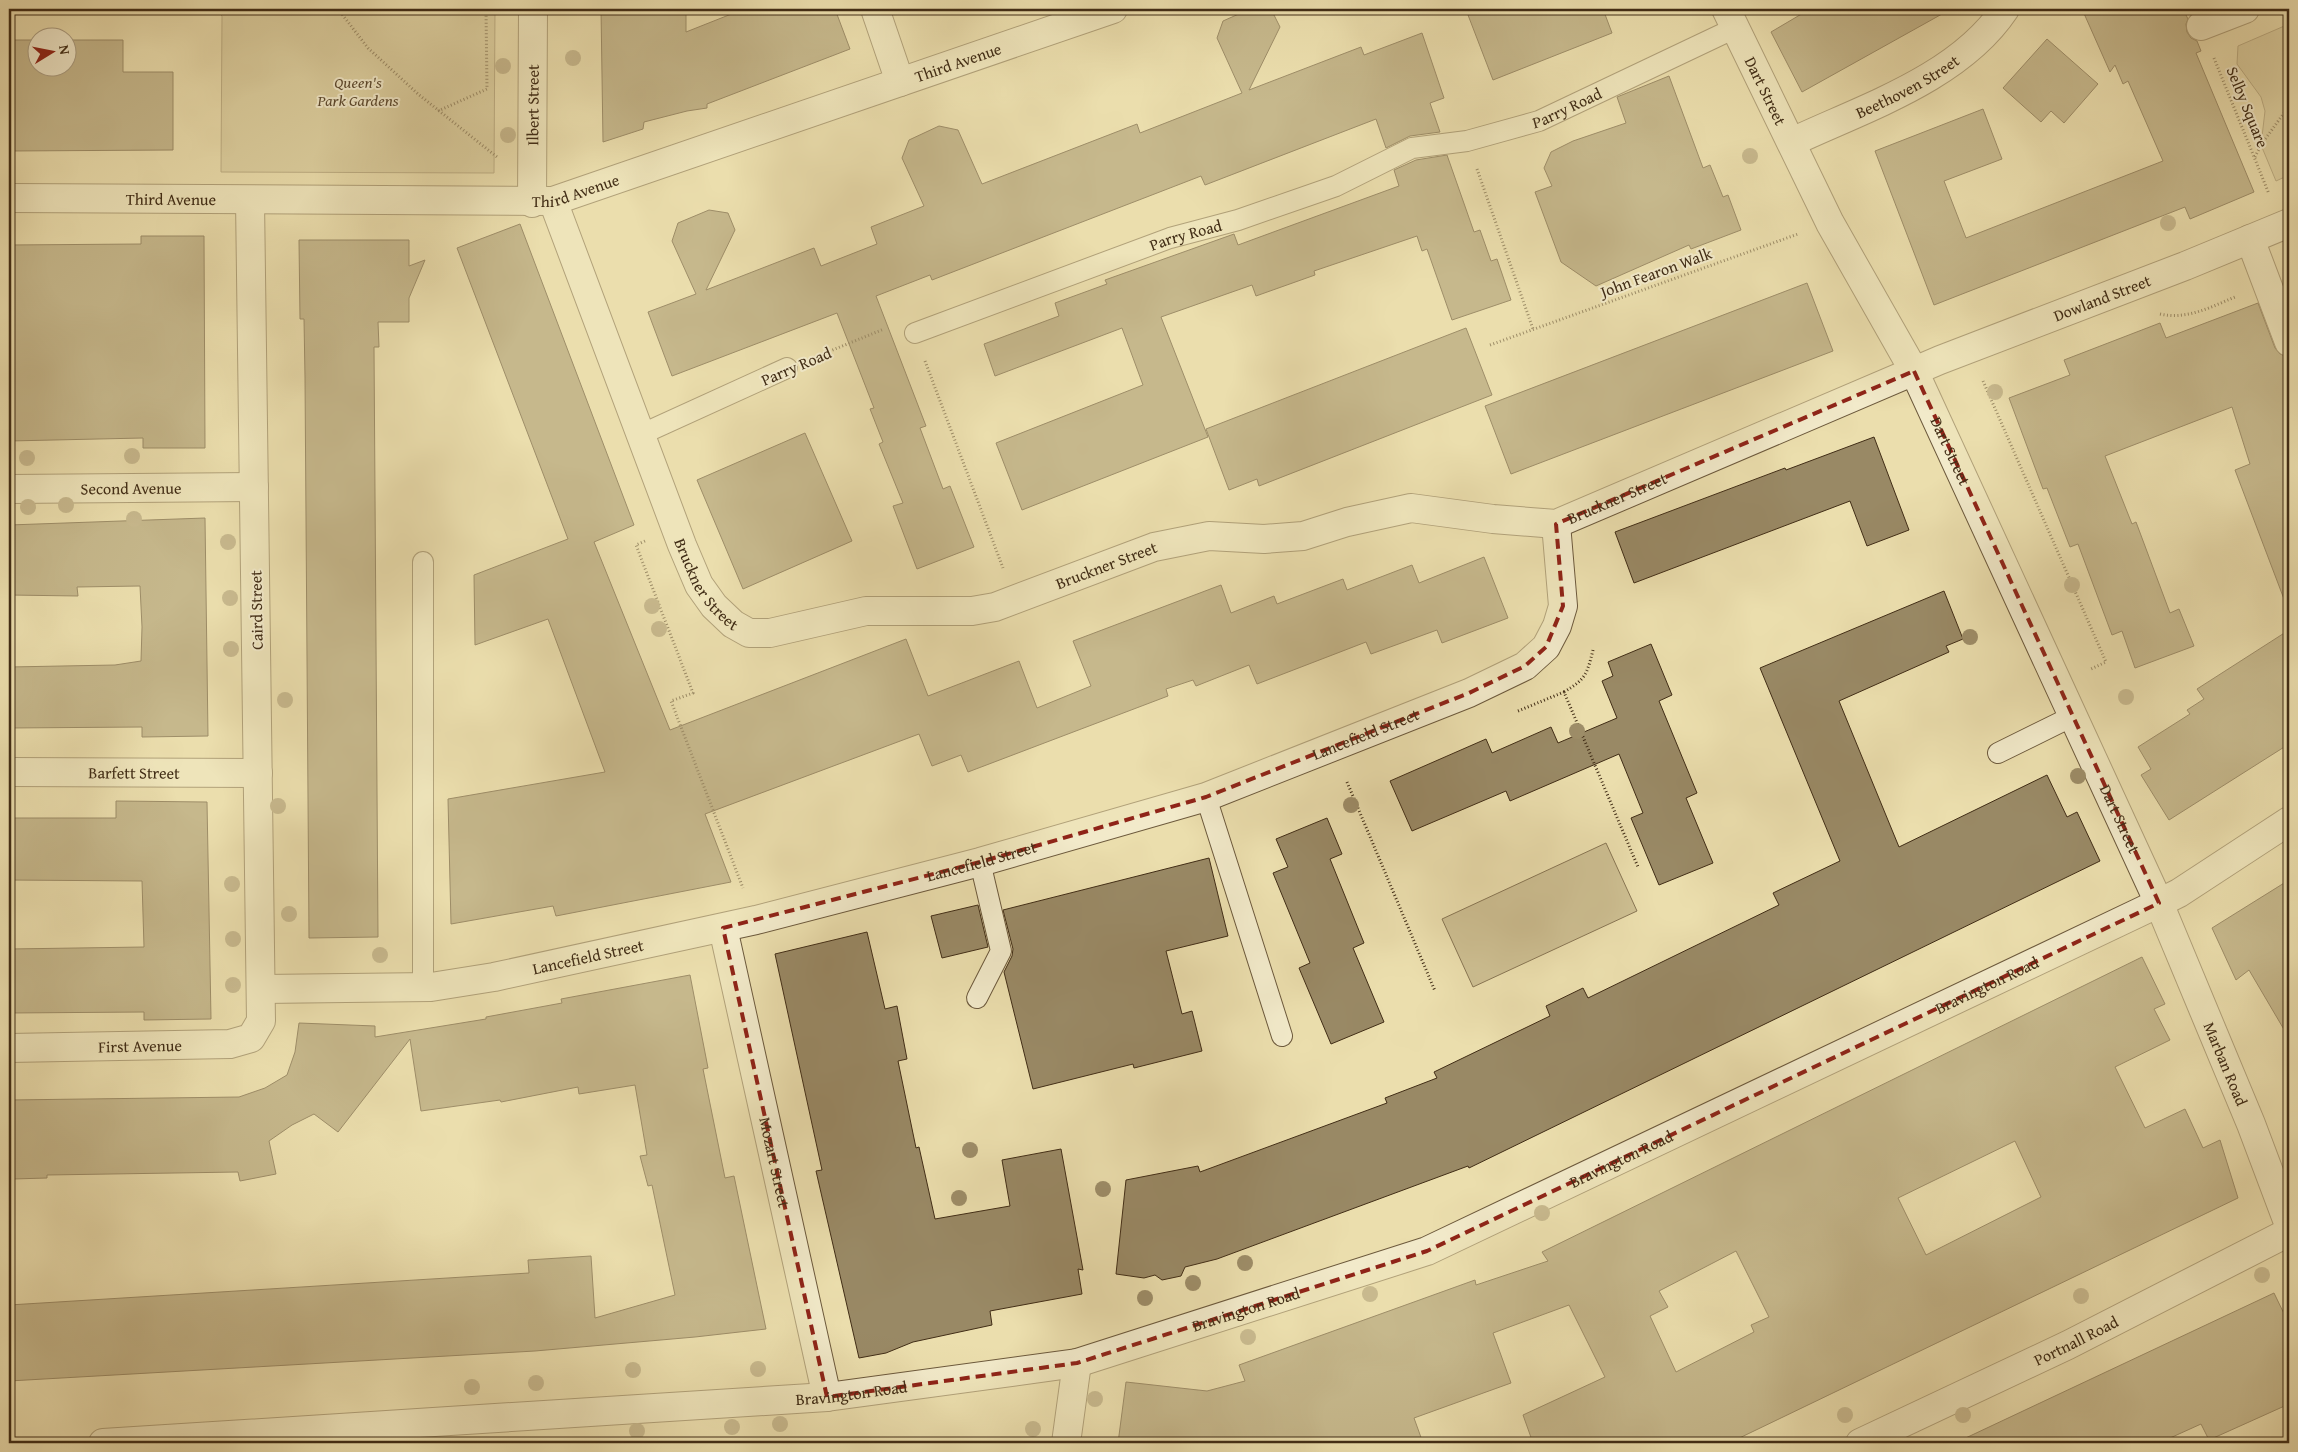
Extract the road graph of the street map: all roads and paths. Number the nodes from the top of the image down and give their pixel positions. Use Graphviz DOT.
graph roads {
  1 [pos="338,9"];
  2 [pos="486,9"];
  3 [pos="533,9"];
  4 [pos="875,9"];
  5 [pos="1113,9"];
  6 [pos="2005,9"];
  7 [pos="2245,9"];
  8 [pos="1730,18"];
  9 [pos="2201,26"];
  10 [pos="900,82"];
  11 [pos="2289,106"];
  12 [pos="438,111"];
  13 [pos="1467,140"];
  14 [pos="1792,142"];
  15 [pos="2255,157"];
  16 [pos="540,195"];
  17 [pos="9,198"];
  18 [pos="250,200"];
  19 [pos="1830,223"];
  20 [pos="2285,225"];
  21 [pos="2250,239"];
  22 [pos="2239,296"];
  23 [pos="2155,313"];
  24 [pos="1533,329"];
  25 [pos="915,333"];
  26 [pos="2289,342"];
  27 [pos="1490,344"];
  28 [pos="787,368"];
  29 [pos="1914,371"];
  30 [pos="1983,381"];
  31 [pos="640,434"];
  32 [pos="254,487"];
  33 [pos="9,489"];
  34 [pos="1556,524"];
  35 [pos="676,529"];
  36 [pos="423,562"];
  37 [pos="1015,599"];
  38 [pos="1594,650"];
  39 [pos="2091,669"];
  40 [pos="1564,692"];
  41 [pos="1514,712"];
  42 [pos="2073,716"];
  43 [pos="1998,753"];
  44 [pos="9,772"];
  45 [pos="258,773"];
  46 [pos="1347,782"];
  47 [pos="1206,797"];
  48 [pos="2289,821"];
  49 [pos="980,862"];
  50 [pos="1638,867"];
  51 [pos="2159,903"];
  52 [pos="756,920"];
  53 [pos="722,928"];
  54 [pos="423,987"];
  55 [pos="262,989"];
  56 [pos="1435,992"];
  57 [pos="977,998"];
  58 [pos="261,1021"];
  59 [pos="1282,1036"];
  60 [pos="9,1048"];
  61 [pos="2289,1225"];
  62 [pos="2289,1232"];
  63 [pos="1077,1362"];
  64 [pos="827,1398"];
  65 [pos="103,1443"];
  66 [pos="1066,1443"];
  67 [pos="1860,1443"];
  1 -- 12 [label="path"];
  2 -- 12 [label="path"];
  3 -- 16 [label="street, Ilbert Street"];
  4 -- 10 [label="street"];
  5 -- 10 [label="street, Third Avenue"];
  6 -- 14 [label="street, Beethoven Street"];
  7 -- 9 [label="street"];
  8 -- 13 [label="lane, Parry Road"];
  8 -- 14 [label="street, Dart Street"];
  9 -- 15 [label="path, Selby Square"];
  10 -- 16 [label="street, Third Avenue"];
  11 -- 15 [label="path"];
  12 -- 16 [label="path"];
  13 -- 24 [label="path"];
  13 -- 25 [label="lane, Parry Road"];
  14 -- 19 [label="street, Dart Street"];
  15 -- 20 [label="path, Selby Square"];
  16 -- 18 [label="street, Third Avenue"];
  16 -- 31 [label="street, Bruckner Street"];
  17 -- 18 [label="street, Third Avenue"];
  18 -- 32 [label="street, Caird Street"];
  19 -- 24 [label="path, John Fearon Walk"];
  19 -- 29 [label="street, Dart Street"];
  20 -- 21 [label="street, Dowland Street"];
  21 -- 26 [label="street"];
  21 -- 29 [label="street, Dowland Street"];
  22 -- 23 [label="path"];
  24 -- 27 [label="path, John Fearon Walk"];
  25 -- 28 [label="path, Parry Road"];
  25 -- 37 [label="path"];
  28 -- 31 [label="lane, Parry Road"];
  29 -- 34 [label="street, Bruckner Street"];
  29 -- 42 [label="street, Dart Street"];
  30 -- 39 [label="path"];
  31 -- 35 [label="street, Bruckner Street"];
  32 -- 33 [label="street, Second Avenue"];
  32 -- 45 [label="street, Caird Street"];
  34 -- 37 [label="street, Bruckner Street"];
  34 -- 47 [label="street, Lancefield Street"];
  35 -- 37 [label="street, Bruckner Street"];
  35 -- 52 [label="path"];
  36 -- 54 [label="lane"];
  38 -- 40 [label="path"];
  40 -- 41 [label="path"];
  40 -- 50 [label="path"];
  42 -- 43 [label="lane"];
  42 -- 51 [label="street, Dart Street"];
  44 -- 45 [label="street, Barfett Street"];
  45 -- 55 [label="street, Caird Street"];
  46 -- 56 [label="path"];
  47 -- 49 [label="street, Lancefield Street"];
  47 -- 59 [label="lane"];
  48 -- 51 [label="street, Bravington Road"];
  49 -- 52 [label="street, Lancefield Street"];
  49 -- 57 [label="lane"];
  51 -- 61 [label="street, Marban Road"];
  51 -- 63 [label="street, Bravington Road"];
  52 -- 53 [label="street, Lancefield Street"];
  53 -- 54 [label="street, Lancefield Street"];
  53 -- 64 [label="street, Mozart Street"];
  54 -- 55 [label="street, Lancefield Street"];
  55 -- 58 [label="street, Caird Street"];
  58 -- 60 [label="street, First Avenue"];
  62 -- 67 [label="street, Portnall Road"];
  63 -- 64 [label="street, Bravington Road"];
  63 -- 66 [label="street"];
  64 -- 65 [label="street, Bravington Road"];
}
